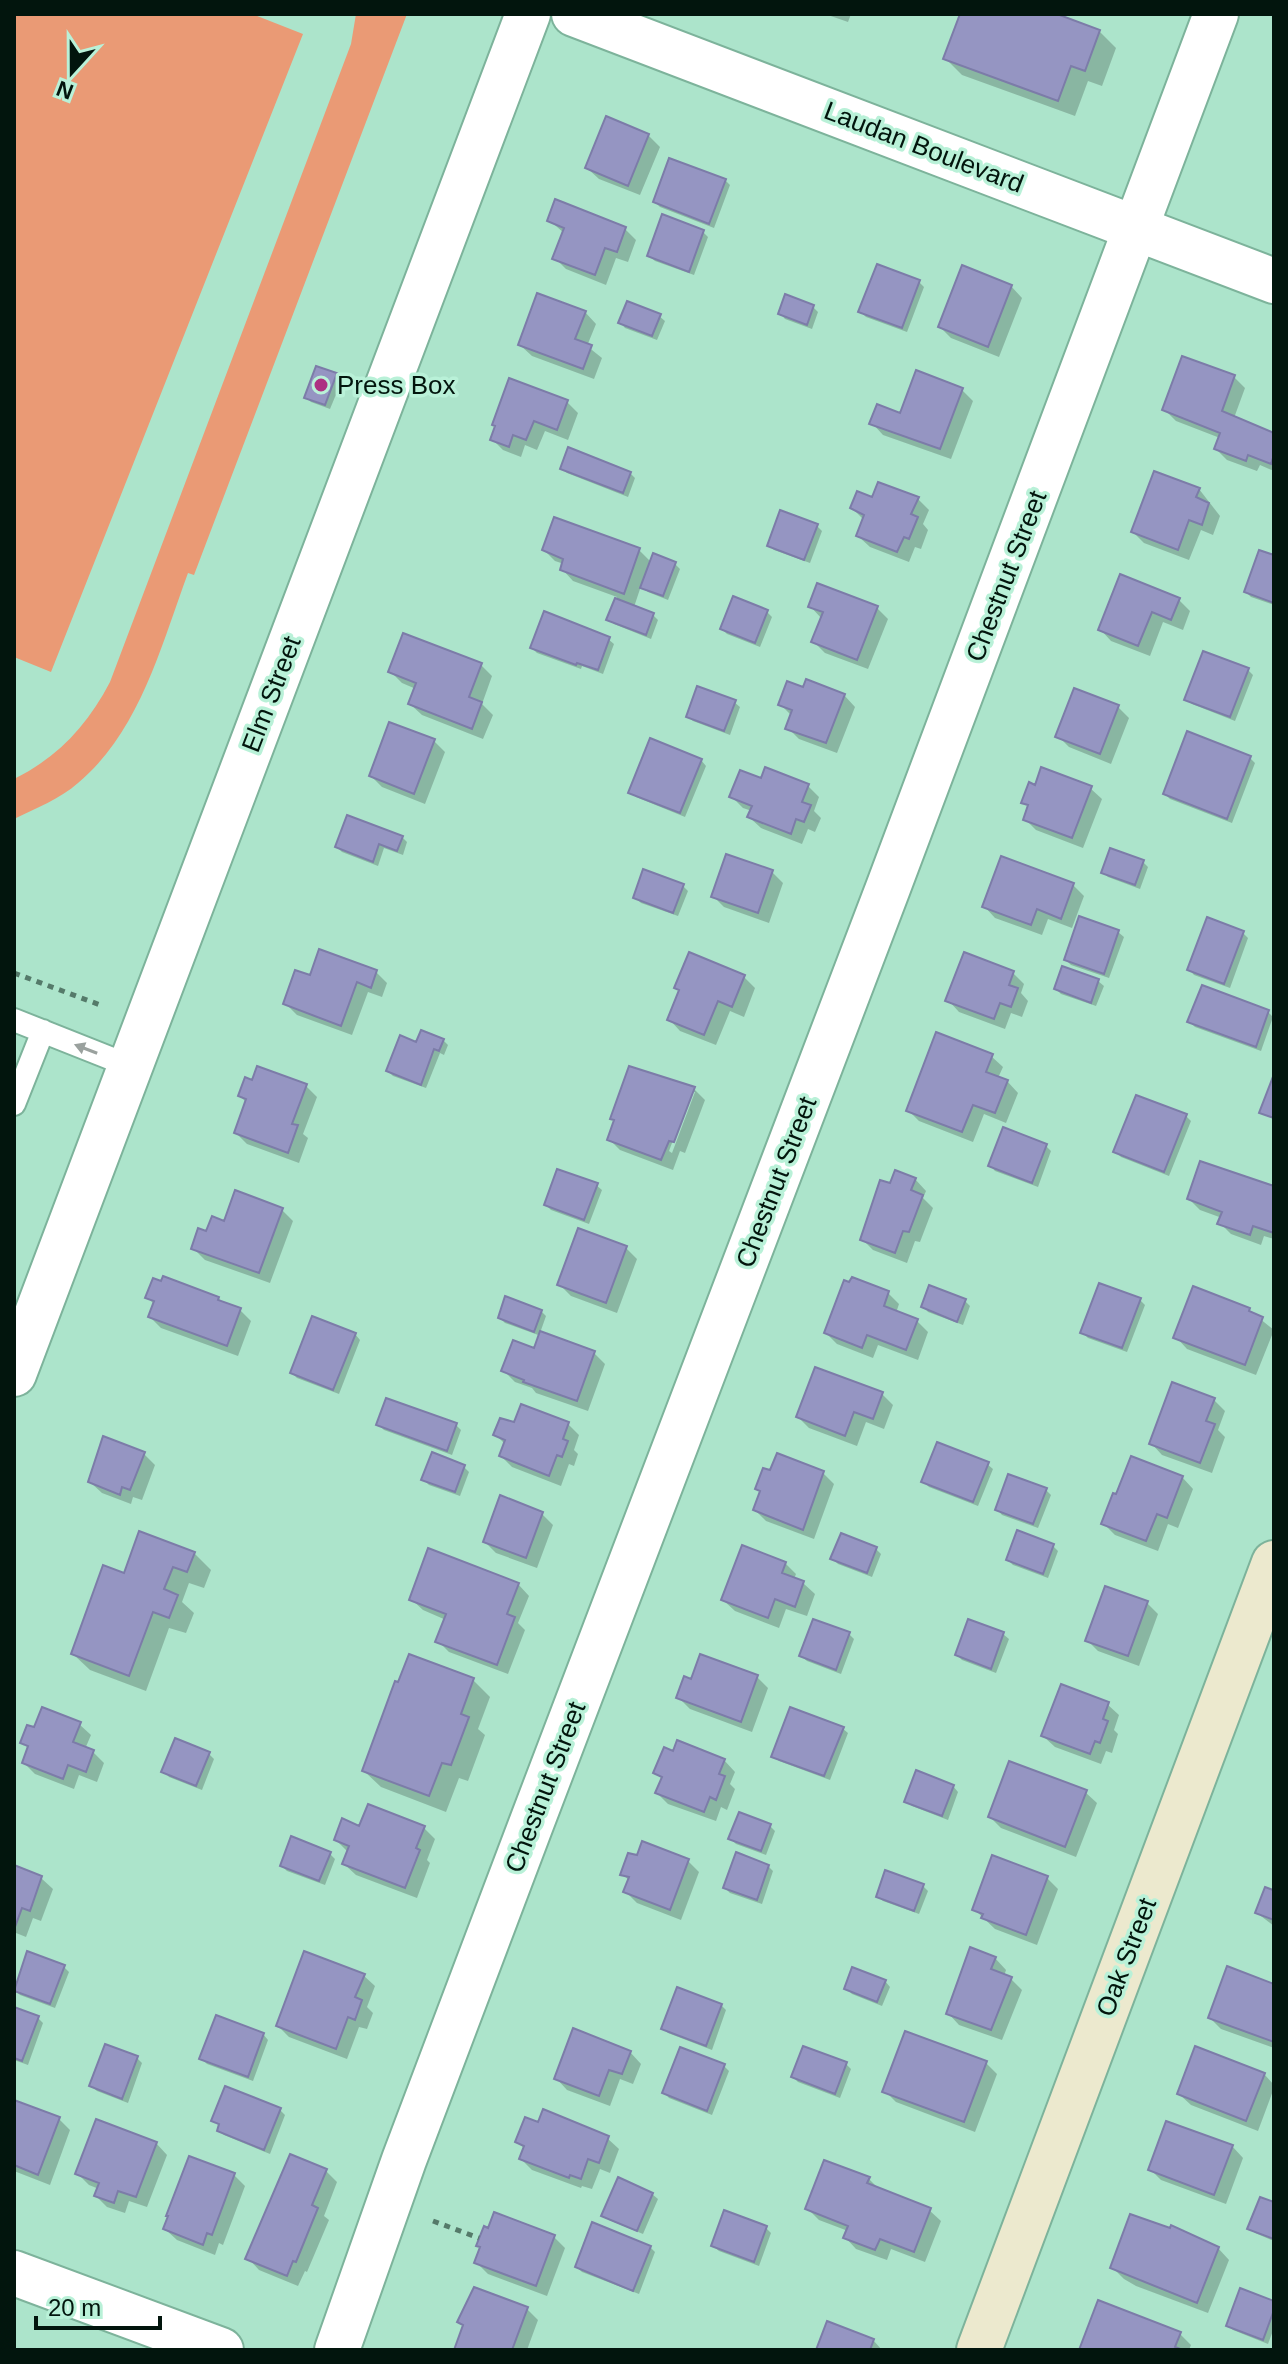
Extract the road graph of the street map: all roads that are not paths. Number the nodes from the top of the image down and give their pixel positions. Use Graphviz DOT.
graph roads {
  1 [pos="528,14"];
  2 [pos="574,14"];
  3 [pos="1216,14"];
  4 [pos="1137,228"];
  5 [pos="1274,281"];
  6 [pos="14,1020"];
  7 [pos="43,1031"];
  8 [pos="130,1066"];
  9 [pos="14,1104"];
  10 [pos="14,1374"];
  11 [pos="1274,1563"];
  12 [pos="14,2273"];
  13 [pos="221,2350"];
  14 [pos="337,2350"];
  15 [pos="979,2350"];
  1 -- 8 [label="street, Elm Street"];
  2 -- 4 [label="street, Laudan Boulevard"];
  3 -- 4 [label="street, Chestnut Street"];
  4 -- 5 [label="street, Laudan Boulevard"];
  4 -- 14 [label="street, Chestnut Street"];
  6 -- 7 [label="lane"];
  8 -- 7 [label="lane, one-way"];
  7 -- 9 [label="lane"];
  8 -- 10 [label="street, Elm Street"];
  11 -- 15 [label="street, Oak Street"];
  12 -- 13 [label="street"];
}
